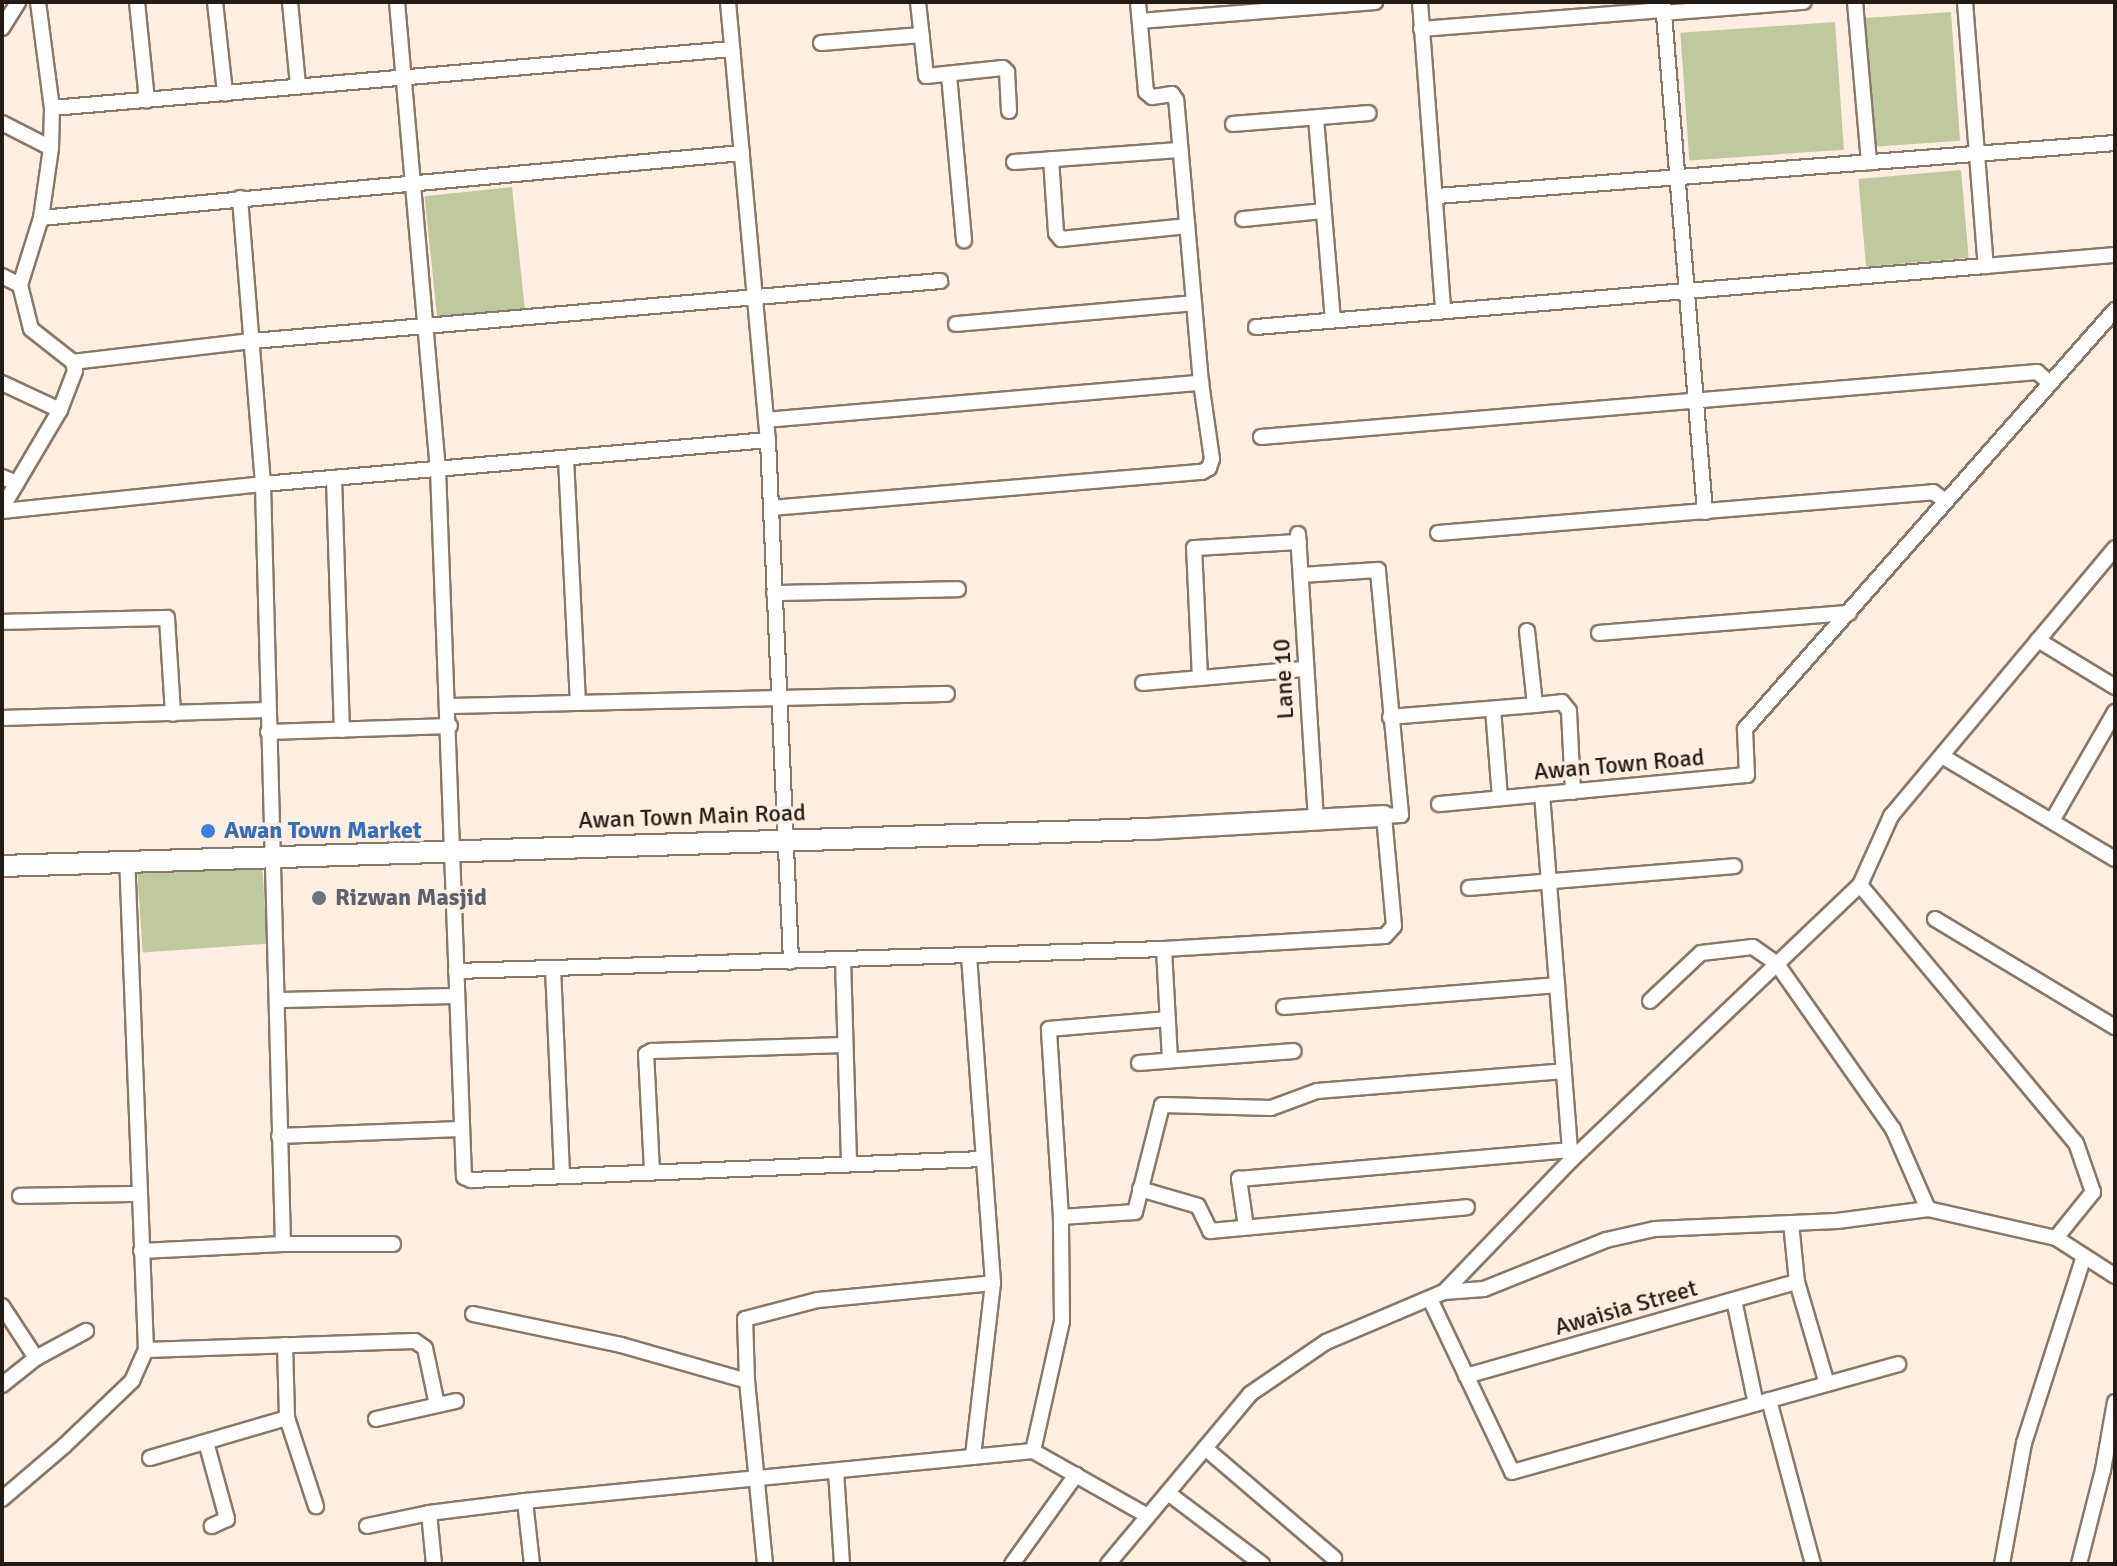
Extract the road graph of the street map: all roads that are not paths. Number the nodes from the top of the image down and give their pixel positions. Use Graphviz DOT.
graph roads {
  1 [pos="18,2"];
  2 [pos="38,2"];
  3 [pos="137,2"];
  4 [pos="215,2"];
  5 [pos="290,2"];
  6 [pos="397,2"];
  7 [pos="728,2"];
  8 [pos="918,2"];
  9 [pos="1138,2"];
  10 [pos="1375,2"];
  11 [pos="1420,2"];
  12 [pos="1804,2"];
  13 [pos="1855,2"];
  14 [pos="1965,2"];
  15 [pos="1663,8"];
  16 [pos="1140,21"];
  17 [pos="2,28"];
  18 [pos="1421,29"];
  19 [pos="922,35"];
  20 [pos="821,43"];
  21 [pos="732,49"];
  22 [pos="949,75"];
  23 [pos="405,76"];
  24 [pos="298,85"];
  25 [pos="225,93"];
  26 [pos="147,100"];
  27 [pos="52,108"];
  28 [pos="1009,111"];
  29 [pos="1369,113"];
  30 [pos="1316,118"];
  31 [pos="2,123"];
  32 [pos="1233,124"];
  33 [pos="2115,143"];
  34 [pos="51,148"];
  35 [pos="1179,150"];
  36 [pos="742,153"];
  37 [pos="1976,154"];
  38 [pos="1051,159"];
  39 [pos="1014,162"];
  40 [pos="1869,162"];
  41 [pos="1679,176"];
  42 [pos="415,181"];
  43 [pos="1437,196"];
  44 [pos="240,198"];
  45 [pos="1323,211"];
  46 [pos="41,218"];
  47 [pos="1243,219"];
  48 [pos="1187,226"];
  49 [pos="964,240"];
  50 [pos="2115,255"];
  51 [pos="1986,266"];
  52 [pos="2,276"];
  53 [pos="940,281"];
  54 [pos="20,285"];
  55 [pos="1686,290"];
  56 [pos="755,296"];
  57 [pos="1194,303"];
  58 [pos="1443,310"];
  59 [pos="2115,310"];
  60 [pos="1333,319"];
  61 [pos="956,324"];
  62 [pos="427,325"];
  63 [pos="1256,327"];
  64 [pos="253,341"];
  65 [pos="73,362"];
  66 [pos="2049,382"];
  67 [pos="2,383"];
  68 [pos="1201,383"];
  69 [pos="1695,400"];
  70 [pos="60,410"];
  71 [pos="766,420"];
  72 [pos="1261,437"];
  73 [pos="768,440"];
  74 [pos="566,458"];
  75 [pos="438,469"];
  76 [pos="2,477"];
  77 [pos="334,478"];
  78 [pos="17,483"];
  79 [pos="263,484"];
  80 [pos="1944,500"];
  81 [pos="771,508"];
  82 [pos="2,510"];
  83 [pos="1705,512"];
  84 [pos="1438,533"];
  85 [pos="2115,548"];
  86 [pos="1301,575"];
  87 [pos="958,589"];
  88 [pos="774,593"];
  89 [pos="1849,613"];
  90 [pos="2,622"];
  91 [pos="1527,631"];
  92 [pos="1599,633"];
  93 [pos="2038,640"];
  94 [pos="1304,669"];
  95 [pos="1200,678"];
  96 [pos="1143,683"];
  97 [pos="2115,687"];
  98 [pos="947,694"];
  99 [pos="779,700"];
  100 [pos="578,703"];
  101 [pos="1535,705"];
  102 [pos="449,706"];
  103 [pos="1493,709"];
  104 [pos="268,710"];
  105 [pos="2115,712"];
  106 [pos="173,714"];
  107 [pos="1390,717"];
  108 [pos="2,718"];
  109 [pos="450,726"];
  110 [pos="342,730"];
  111 [pos="268,732"];
  112 [pos="1942,756"];
  113 [pos="1573,792"];
  114 [pos="1542,794"];
  115 [pos="1500,798"];
  116 [pos="1439,804"];
  117 [pos="1384,816"];
  118 [pos="1316,820"];
  119 [pos="2052,821"];
  120 [pos="784,840"];
  121 [pos="455,850"];
  122 [pos="273,857"];
  123 [pos="2115,859"];
  124 [pos="127,862"];
  125 [pos="2,866"];
  126 [pos="1734,866"];
  127 [pos="1549,882"];
  128 [pos="1860,885"];
  129 [pos="1469,888"];
  130 [pos="1935,919"];
  131 [pos="1164,949"];
  132 [pos="969,956"];
  133 [pos="843,959"];
  134 [pos="791,961"];
  135 [pos="1777,964"];
  136 [pos="553,968"];
  137 [pos="456,971"];
  138 [pos="1557,985"];
  139 [pos="457,996"];
  140 [pos="278,1000"];
  141 [pos="1650,1001"];
  142 [pos="1284,1007"];
  143 [pos="1168,1019"];
  144 [pos="2115,1027"];
  145 [pos="845,1045"];
  146 [pos="1294,1051"];
  147 [pos="1170,1059"];
  148 [pos="1139,1063"];
  149 [pos="1564,1071"];
  150 [pos="460,1129"];
  151 [pos="279,1136"];
  152 [pos="1570,1155"];
  153 [pos="983,1159"];
  154 [pos="849,1163"];
  155 [pos="652,1171"];
  156 [pos="562,1175"];
  157 [pos="1140,1189"];
  158 [pos="139,1194"];
  159 [pos="20,1196"];
  160 [pos="1467,1207"];
  161 [pos="1928,1209"];
  162 [pos="1061,1217"];
  163 [pos="1791,1223"];
  164 [pos="1246,1227"];
  165 [pos="2056,1238"];
  166 [pos="283,1244"];
  167 [pos="393,1244"];
  168 [pos="141,1251"];
  169 [pos="2084,1256"];
  170 [pos="2115,1276"];
  171 [pos="1797,1282"];
  172 [pos="993,1283"];
  173 [pos="1444,1292"];
  174 [pos="1430,1299"];
  175 [pos="1734,1300"];
  176 [pos="2,1306"];
  177 [pos="473,1314"];
  178 [pos="86,1331"];
  179 [pos="285,1345"];
  180 [pos="146,1350"];
  181 [pos="36,1358"];
  182 [pos="1898,1364"];
  183 [pos="1466,1376"];
  184 [pos="747,1381"];
  185 [pos="1827,1384"];
  186 [pos="2,1385"];
  187 [pos="456,1401"];
  188 [pos="1762,1402"];
  189 [pos="2115,1402"];
  190 [pos="437,1405"];
  191 [pos="287,1418"];
  192 [pos="376,1419"];
  193 [pos="206,1442"];
  194 [pos="1205,1448"];
  195 [pos="1033,1451"];
  196 [pos="973,1457"];
  197 [pos="150,1458"];
  198 [pos="836,1471"];
  199 [pos="1076,1475"];
  200 [pos="756,1479"];
  201 [pos="1168,1493"];
  202 [pos="2,1499"];
  203 [pos="525,1501"];
  204 [pos="316,1506"];
  205 [pos="429,1513"];
  206 [pos="1148,1516"];
  207 [pos="212,1526"];
  208 [pos="367,1526"];
  209 [pos="1334,1558"];
  210 [pos="434,1564"];
  211 [pos="532,1564"];
  212 [pos="765,1564"];
  213 [pos="842,1564"];
  214 [pos="1012,1564"];
  215 [pos="1108,1564"];
  216 [pos="1262,1564"];
  217 [pos="1813,1564"];
  218 [pos="2002,1564"];
  219 [pos="2079,1564"];
  1 -- 17 [label="street"];
  2 -- 27 [label="street"];
  3 -- 26 [label="street"];
  4 -- 25 [label="street"];
  5 -- 24 [label="street"];
  6 -- 23 [label="street"];
  7 -- 21 [label="street"];
  8 -- 19 [label="street"];
  9 -- 16 [label="street"];
  10 -- 16 [label="street"];
  11 -- 18 [label="street"];
  12 -- 15 [label="street"];
  13 -- 40 [label="street"];
  14 -- 37 [label="street"];
  15 -- 18 [label="street"];
  15 -- 41 [label="street"];
  16 -- 35 [label="street"];
  18 -- 43 [label="street"];
  19 -- 20 [label="street"];
  19 -- 22 [label="street"];
  21 -- 23 [label="street"];
  21 -- 36 [label="street"];
  22 -- 28 [label="street"];
  22 -- 49 [label="street"];
  23 -- 24 [label="street"];
  23 -- 42 [label="street"];
  24 -- 25 [label="street"];
  25 -- 26 [label="street"];
  26 -- 27 [label="street"];
  27 -- 34 [label="street"];
  29 -- 30 [label="street"];
  30 -- 32 [label="street"];
  30 -- 45 [label="street"];
  31 -- 34 [label="street"];
  33 -- 37 [label="street"];
  34 -- 46 [label="street"];
  35 -- 38 [label="street"];
  35 -- 48 [label="street"];
  36 -- 42 [label="street"];
  36 -- 56 [label="street"];
  37 -- 40 [label="street"];
  37 -- 51 [label="street"];
  38 -- 39 [label="street"];
  38 -- 48 [label="street"];
  40 -- 41 [label="street"];
  41 -- 43 [label="street"];
  41 -- 55 [label="street"];
  42 -- 44 [label="street"];
  42 -- 62 [label="street"];
  43 -- 58 [label="street"];
  44 -- 46 [label="street"];
  44 -- 64 [label="street"];
  45 -- 47 [label="street"];
  45 -- 60 [label="street"];
  46 -- 54 [label="street"];
  48 -- 57 [label="street"];
  50 -- 51 [label="street"];
  51 -- 55 [label="street"];
  52 -- 54 [label="street"];
  53 -- 56 [label="street"];
  54 -- 65 [label="street"];
  55 -- 58 [label="street"];
  55 -- 69 [label="street"];
  56 -- 62 [label="street"];
  56 -- 71 [label="street"];
  57 -- 61 [label="street"];
  57 -- 68 [label="street"];
  58 -- 60 [label="street"];
  59 -- 66 [label="street"];
  60 -- 63 [label="street"];
  62 -- 64 [label="street"];
  62 -- 75 [label="street"];
  64 -- 65 [label="street"];
  64 -- 79 [label="street"];
  65 -- 70 [label="street"];
  66 -- 69 [label="street"];
  66 -- 80 [label="street"];
  67 -- 70 [label="street"];
  68 -- 71 [label="street"];
  68 -- 81 [label="street"];
  69 -- 72 [label="street"];
  69 -- 83 [label="street"];
  70 -- 78 [label="street"];
  71 -- 73 [label="street"];
  73 -- 74 [label="street"];
  73 -- 81 [label="street"];
  74 -- 75 [label="street"];
  74 -- 100 [label="street"];
  75 -- 77 [label="street"];
  75 -- 102 [label="street"];
  76 -- 78 [label="street"];
  77 -- 79 [label="street"];
  77 -- 110 [label="street"];
  78 -- 82 [label="street"];
  79 -- 82 [label="street"];
  79 -- 104 [label="street"];
  80 -- 83 [label="street"];
  80 -- 89 [label="street"];
  81 -- 88 [label="street"];
  83 -- 84 [label="street"];
  85 -- 93 [label="street"];
  86 -- 94 [label="street, Lane 10"];
  86 -- 95 [label="street, Lane 10"];
  86 -- 107 [label="street"];
  87 -- 88 [label="street"];
  88 -- 99 [label="street"];
  89 -- 92 [label="street"];
  89 -- 113 [label="street, Awan Town Road"];
  90 -- 106 [label="street"];
  91 -- 101 [label="street"];
  93 -- 97 [label="street"];
  93 -- 112 [label="street"];
  94 -- 95 [label="street"];
  94 -- 118 [label="street, Lane 10"];
  95 -- 96 [label="street"];
  98 -- 99 [label="street"];
  99 -- 100 [label="street"];
  99 -- 120 [label="street"];
  100 -- 102 [label="street"];
  101 -- 103 [label="street"];
  101 -- 113 [label="street"];
  102 -- 109 [label="street"];
  103 -- 107 [label="street"];
  103 -- 115 [label="street"];
  104 -- 106 [label="street"];
  104 -- 111 [label="street"];
  105 -- 119 [label="street"];
  106 -- 108 [label="street"];
  107 -- 117 [label="street"];
  109 -- 110 [label="street"];
  109 -- 121 [label="street"];
  110 -- 111 [label="street"];
  111 -- 122 [label="street"];
  112 -- 119 [label="street"];
  112 -- 128 [label="street"];
  113 -- 114 [label="street, Awan Town Road"];
  114 -- 115 [label="street, Awan Town Road"];
  114 -- 127 [label="street"];
  115 -- 116 [label="street, Awan Town Road"];
  117 -- 118 [label="street, Awan Town Main Road"];
  117 -- 131 [label="street"];
  118 -- 120 [label="street, Awan Town Main Road"];
  119 -- 123 [label="street"];
  120 -- 121 [label="street, Awan Town Main Road"];
  120 -- 134 [label="street"];
  121 -- 122 [label="street, Awan Town Main Road"];
  121 -- 137 [label="street"];
  122 -- 124 [label="street, Awan Town Main Road"];
  122 -- 140 [label="street"];
  124 -- 125 [label="street, Awan Town Main Road"];
  124 -- 158 [label="street"];
  126 -- 127 [label="street"];
  127 -- 129 [label="street"];
  127 -- 138 [label="street"];
  128 -- 135 [label="street"];
  128 -- 165 [label="street"];
  130 -- 144 [label="street"];
  131 -- 132 [label="street"];
  131 -- 143 [label="street"];
  132 -- 133 [label="street"];
  132 -- 153 [label="street"];
  133 -- 134 [label="street"];
  133 -- 145 [label="street"];
  134 -- 136 [label="street"];
  135 -- 141 [label="street"];
  135 -- 152 [label="street"];
  135 -- 161 [label="street"];
  136 -- 137 [label="street"];
  136 -- 156 [label="street"];
  137 -- 139 [label="street"];
  138 -- 142 [label="street"];
  138 -- 149 [label="street"];
  139 -- 140 [label="street"];
  139 -- 150 [label="street"];
  140 -- 151 [label="street"];
  143 -- 147 [label="street"];
  143 -- 162 [label="street"];
  145 -- 154 [label="street"];
  145 -- 155 [label="street"];
  146 -- 147 [label="street"];
  147 -- 148 [label="street"];
  149 -- 152 [label="street"];
  149 -- 157 [label="street"];
  150 -- 151 [label="street"];
  150 -- 156 [label="street"];
  151 -- 166 [label="street"];
  152 -- 164 [label="street"];
  152 -- 173 [label="street"];
  153 -- 154 [label="street"];
  153 -- 172 [label="street"];
  154 -- 155 [label="street"];
  155 -- 156 [label="street"];
  157 -- 162 [label="street"];
  157 -- 164 [label="street"];
  158 -- 159 [label="street"];
  158 -- 168 [label="street"];
  160 -- 164 [label="street"];
  161 -- 163 [label="street"];
  161 -- 165 [label="street"];
  162 -- 195 [label="street"];
  163 -- 171 [label="street"];
  163 -- 173 [label="street"];
  165 -- 169 [label="street"];
  166 -- 167 [label="street"];
  166 -- 168 [label="street"];
  168 -- 180 [label="street"];
  169 -- 170 [label="street"];
  169 -- 218 [label="street"];
  171 -- 175 [label="street, Awaisia Street"];
  171 -- 185 [label="street"];
  172 -- 184 [label="street"];
  172 -- 196 [label="street"];
  173 -- 174 [label="street"];
  174 -- 183 [label="street"];
  174 -- 194 [label="street"];
  175 -- 183 [label="street, Awaisia Street"];
  175 -- 188 [label="street"];
  176 -- 181 [label="street"];
  177 -- 184 [label="street"];
  178 -- 181 [label="street"];
  179 -- 180 [label="street"];
  179 -- 190 [label="street"];
  179 -- 191 [label="street"];
  180 -- 202 [label="street"];
  181 -- 186 [label="street"];
  182 -- 185 [label="street"];
  183 -- 188 [label="street"];
  184 -- 200 [label="street"];
  185 -- 188 [label="street"];
  187 -- 190 [label="street"];
  188 -- 217 [label="street"];
  189 -- 219 [label="street"];
  190 -- 192 [label="street"];
  191 -- 193 [label="street"];
  191 -- 204 [label="street"];
  193 -- 197 [label="street"];
  193 -- 207 [label="street"];
  194 -- 201 [label="street"];
  194 -- 209 [label="street"];
  195 -- 196 [label="street"];
  195 -- 199 [label="street"];
  196 -- 198 [label="street"];
  198 -- 200 [label="street"];
  198 -- 213 [label="street"];
  199 -- 206 [label="street"];
  199 -- 214 [label="street"];
  200 -- 203 [label="street"];
  200 -- 212 [label="street"];
  201 -- 206 [label="street"];
  201 -- 216 [label="street"];
  203 -- 205 [label="street"];
  203 -- 211 [label="street"];
  205 -- 208 [label="street"];
  205 -- 210 [label="street"];
  206 -- 215 [label="street"];
}
